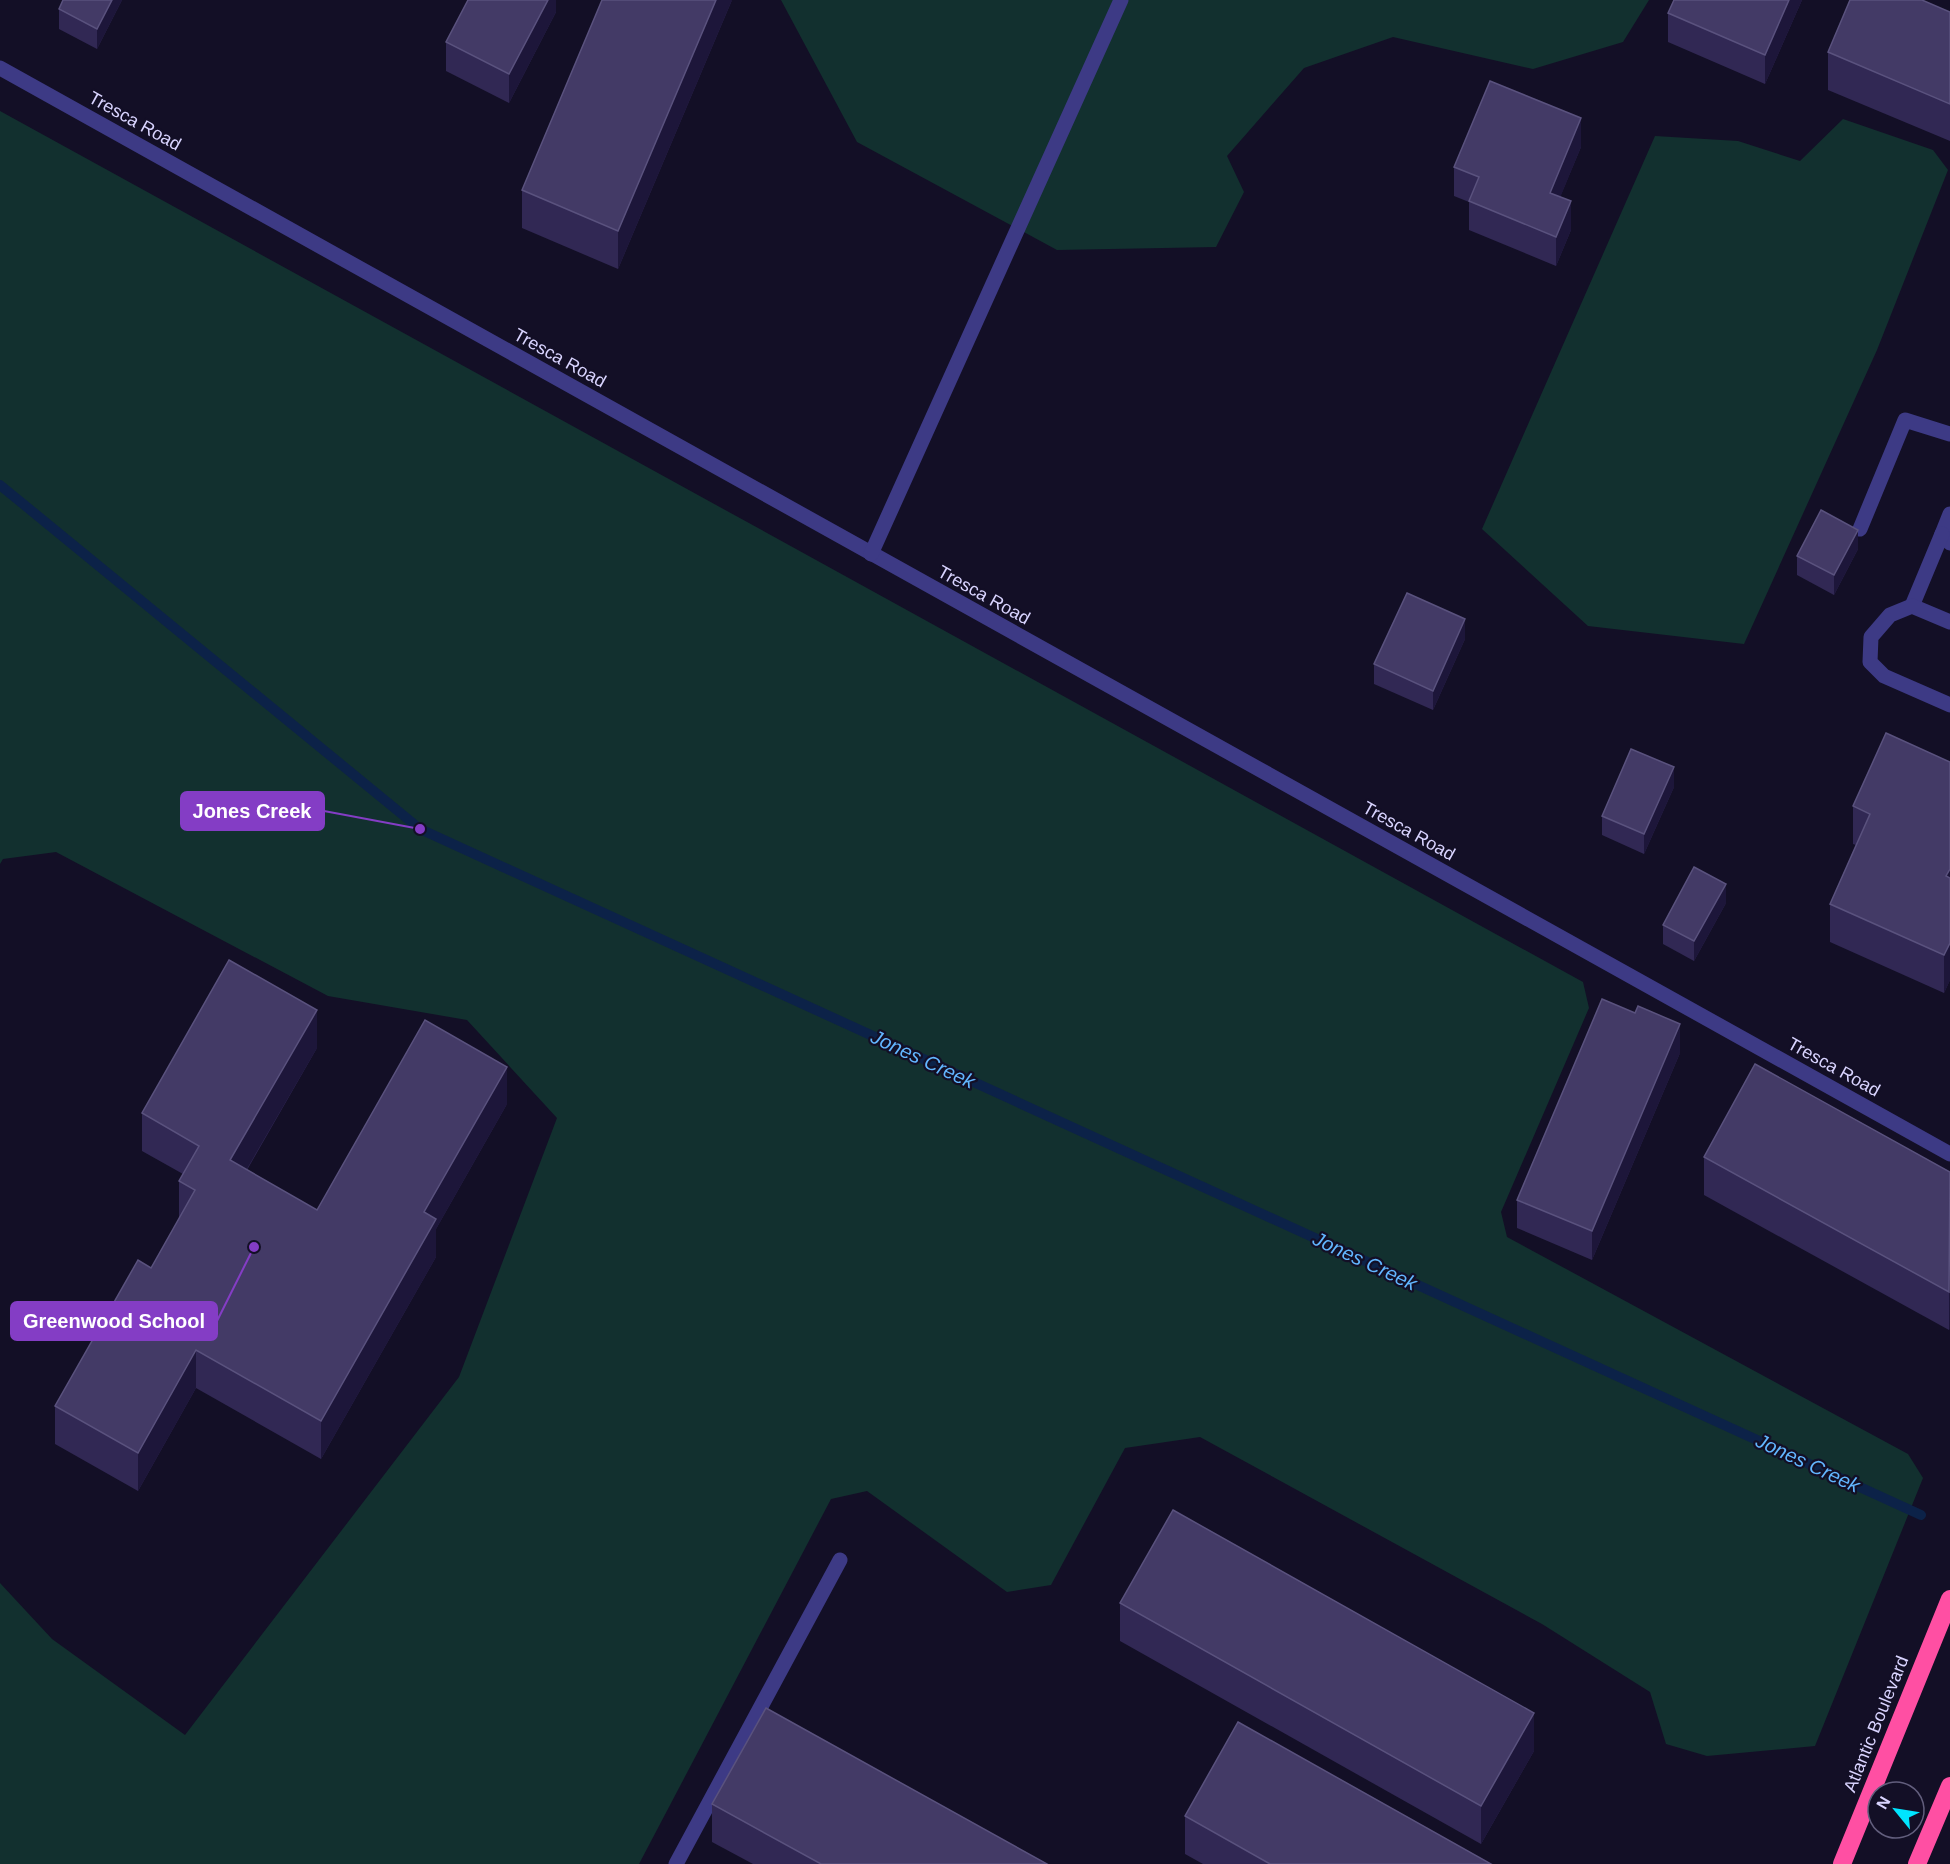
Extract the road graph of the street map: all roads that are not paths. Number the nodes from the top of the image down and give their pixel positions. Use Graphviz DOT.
graph roads {
  1 [pos="1121,0"];
  2 [pos="0,68"];
  3 [pos="1950,434"];
  4 [pos="1950,514"];
  5 [pos="1860,529"];
  6 [pos="1946,539"];
  7 [pos="871,554"];
  8 [pos="1912,606"];
  9 [pos="1950,622"];
  10 [pos="1950,705"];
  11 [pos="1950,1154"];
  12 [pos="840,1560"];
  13 [pos="1950,1599"];
  14 [pos="1950,1786"];
  15 [pos="676,1864"];
  16 [pos="1842,1864"];
  17 [pos="1917,1864"];
  1 -- 7 [label="street"];
  2 -- 7 [label="street, Tresca Road"];
  3 -- 5 [label="street"];
  4 -- 6 [label="street"];
  6 -- 8 [label="street"];
  7 -- 11 [label="street, Tresca Road"];
  8 -- 9 [label="street"];
  8 -- 10 [label="street"];
  12 -- 15 [label="street"];
  13 -- 16 [label="highway, Atlantic Boulevard"];
  14 -- 17 [label="highway"];
}
